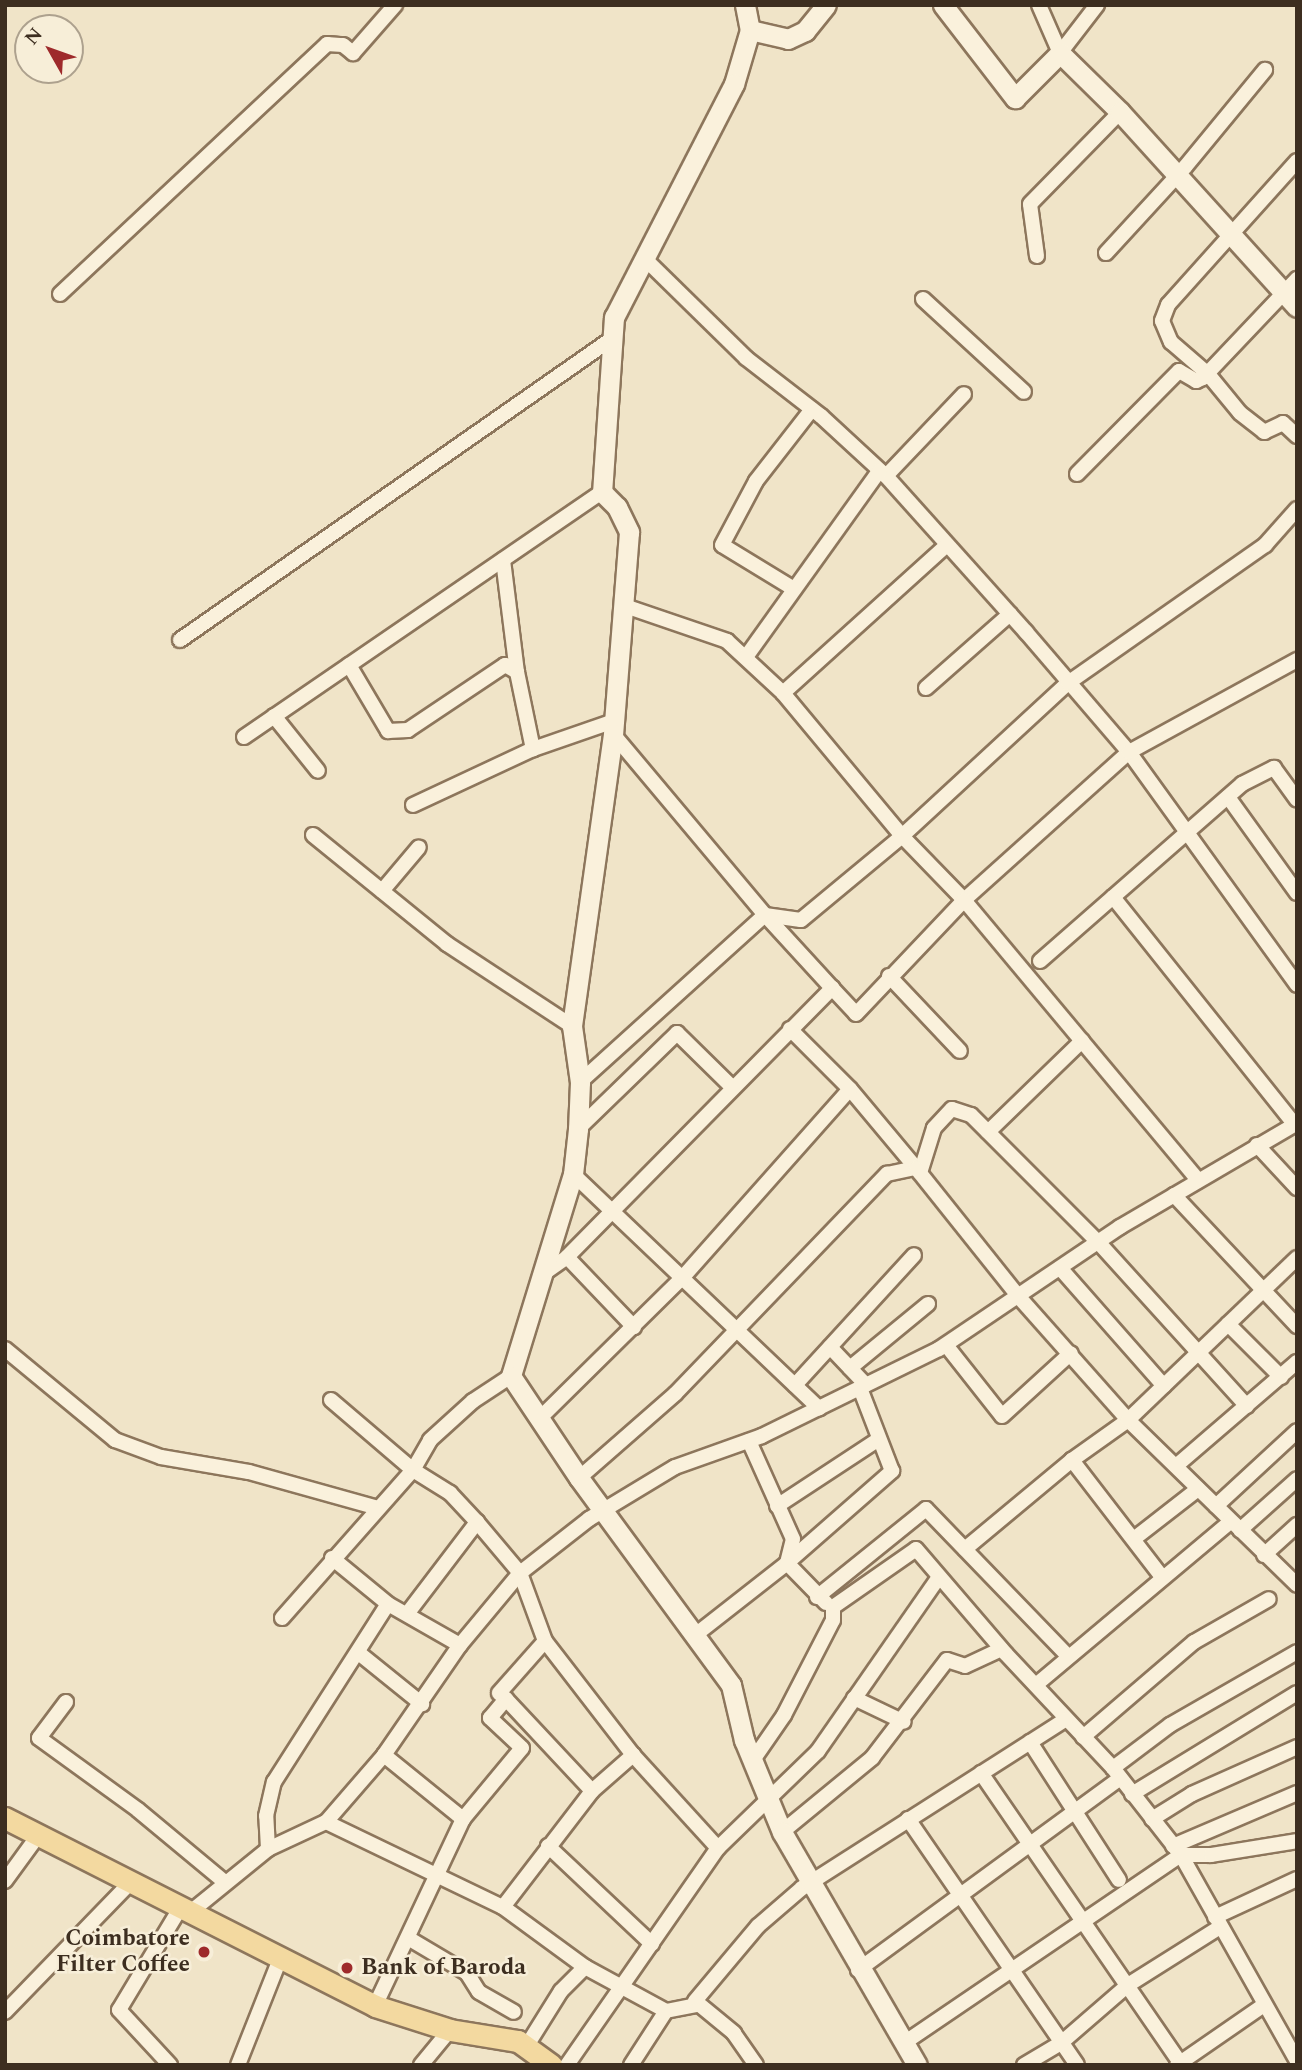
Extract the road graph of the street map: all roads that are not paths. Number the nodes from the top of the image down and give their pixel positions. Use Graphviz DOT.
graph roads {
  1 [pos="395,5"];
  2 [pos="745,5"];
  3 [pos="826,5"];
  4 [pos="943,5"];
  5 [pos="1039,5"];
  6 [pos="1097,5"];
  7 [pos="750,30"];
  8 [pos="1060,53"];
  9 [pos="1265,70"];
  10 [pos="1120,112"];
  11 [pos="1297,161"];
  12 [pos="1178,174"];
  13 [pos="1232,232"];
  14 [pos="1105,253"];
  15 [pos="1037,256"];
  16 [pos="645,259"];
  17 [pos="1292,293"];
  18 [pos="60,294"];
  19 [pos="923,299"];
  20 [pos="610,340"];
  21 [pos="1208,374"];
  22 [pos="1024,392"];
  23 [pos="964,394"];
  24 [pos="812,409"];
  25 [pos="1297,436"];
  26 [pos="882,473"];
  27 [pos="1077,474"];
  28 [pos="602,492"];
  29 [pos="1297,509"];
  30 [pos="947,545"];
  31 [pos="503,560"];
  32 [pos="794,589"];
  33 [pos="625,606"];
  34 [pos="1010,614"];
  35 [pos="180,640"];
  36 [pos="746,657"];
  37 [pos="1297,660"];
  38 [pos="349,665"];
  39 [pos="517,671"];
  40 [pos="1068,683"];
  41 [pos="926,688"];
  42 [pos="783,693"];
  43 [pos="274,716"];
  44 [pos="612,728"];
  45 [pos="244,737"];
  46 [pos="534,749"];
  47 [pos="1129,752"];
  48 [pos="318,771"];
  49 [pos="1228,797"];
  50 [pos="1297,800"];
  51 [pos="413,805"];
  52 [pos="313,835"];
  53 [pos="1188,835"];
  54 [pos="902,836"];
  55 [pos="419,847"];
  56 [pos="382,891"];
  57 [pos="1297,892"];
  58 [pos="1113,897"];
  59 [pos="964,900"];
  60 [pos="765,915"];
  61 [pos="1040,961"];
  62 [pos="889,976"];
  63 [pos="1297,985"];
  64 [pos="832,988"];
  65 [pos="572,1026"];
  66 [pos="790,1029"];
  67 [pos="1082,1041"];
  68 [pos="960,1051"];
  69 [pos="580,1082"];
  70 [pos="731,1086"];
  71 [pos="850,1089"];
  72 [pos="1295,1123"];
  73 [pos="578,1129"];
  74 [pos="988,1132"];
  75 [pos="1257,1145"];
  76 [pos="918,1171"];
  77 [pos="573,1174"];
  78 [pos="1198,1180"];
  79 [pos="1297,1188"];
  80 [pos="1174,1195"];
  81 [pos="610,1211"];
  82 [pos="1099,1243"];
  83 [pos="914,1255"];
  84 [pos="567,1257"];
  85 [pos="1297,1258"];
  86 [pos="1060,1268"];
  87 [pos="543,1274"];
  88 [pos="683,1278"];
  89 [pos="1264,1290"];
  90 [pos="1018,1296"];
  91 [pos="928,1304"];
  92 [pos="1228,1324"];
  93 [pos="1297,1326"];
  94 [pos="737,1327"];
  95 [pos="635,1328"];
  96 [pos="946,1345"];
  97 [pos="830,1347"];
  98 [pos="5,1349"];
  99 [pos="1071,1353"];
  100 [pos="1197,1354"];
  101 [pos="1297,1362"];
  102 [pos="850,1368"];
  103 [pos="511,1376"];
  104 [pos="1281,1377"];
  105 [pos="795,1385"];
  106 [pos="1164,1386"];
  107 [pos="863,1387"];
  108 [pos="331,1401"];
  109 [pos="1247,1406"];
  110 [pos="819,1408"];
  111 [pos="541,1418"];
  112 [pos="1128,1420"];
  113 [pos="1297,1431"];
  114 [pos="879,1439"];
  115 [pos="749,1441"];
  116 [pos="1072,1461"];
  117 [pos="1176,1466"];
  118 [pos="413,1470"];
  119 [pos="579,1478"];
  120 [pos="1297,1479"];
  121 [pos="1198,1489"];
  122 [pos="1216,1506"];
  123 [pos="777,1507"];
  124 [pos="378,1508"];
  125 [pos="603,1511"];
  126 [pos="477,1522"];
  127 [pos="1297,1525"];
  128 [pos="1235,1526"];
  129 [pos="1135,1538"];
  130 [pos="965,1549"];
  131 [pos="1264,1555"];
  132 [pos="332,1558"];
  133 [pos="787,1563"];
  134 [pos="520,1573"];
  135 [pos="939,1577"];
  136 [pos="1162,1577"];
  137 [pos="1295,1581"];
  138 [pos="817,1597"];
  139 [pos="1269,1600"];
  140 [pos="388,1604"];
  141 [pos="833,1607"];
  142 [pos="407,1614"];
  143 [pos="282,1618"];
  144 [pos="694,1636"];
  145 [pos="545,1641"];
  146 [pos="460,1645"];
  147 [pos="1001,1649"];
  148 [pos="1297,1652"];
  149 [pos="360,1654"];
  150 [pos="1068,1656"];
  151 [pos="1037,1684"];
  152 [pos="1297,1693"];
  153 [pos="854,1698"];
  154 [pos="506,1699"];
  155 [pos="66,1702"];
  156 [pos="422,1704"];
  157 [pos="1066,1719"];
  158 [pos="904,1722"];
  159 [pos="1083,1737"];
  160 [pos="1030,1741"];
  161 [pos="1297,1747"];
  162 [pos="384,1755"];
  163 [pos="633,1755"];
  164 [pos="753,1760"];
  165 [pos="981,1773"];
  166 [pos="1116,1773"];
  167 [pos="592,1791"];
  168 [pos="1297,1793"];
  169 [pos="1132,1794"];
  170 [pos="769,1801"];
  171 [pos="1075,1811"];
  172 [pos="5,1818"];
  173 [pos="463,1819"];
  174 [pos="908,1819"];
  175 [pos="1152,1819"];
  176 [pos="326,1822"];
  177 [pos="782,1832"];
  178 [pos="37,1837"];
  179 [pos="1297,1841"];
  180 [pos="1031,1844"];
  181 [pos="548,1846"];
  182 [pos="718,1848"];
  183 [pos="268,1849"];
  184 [pos="1177,1851"];
  185 [pos="438,1878"];
  186 [pos="1297,1879"];
  187 [pos="1119,1880"];
  188 [pos="5,1881"];
  189 [pos="226,1883"];
  190 [pos="129,1884"];
  191 [pos="808,1884"];
  192 [pos="961,1896"];
  193 [pos="187,1908"];
  194 [pos="503,1908"];
  195 [pos="1082,1918"];
  196 [pos="1217,1922"];
  197 [pos="408,1938"];
  198 [pos="652,1944"];
  199 [pos="280,1959"];
  200 [pos="585,1967"];
  201 [pos="1010,1968"];
  202 [pos="858,1970"];
  203 [pos="621,1984"];
  204 [pos="1128,1985"];
  205 [pos="698,2005"];
  206 [pos="1264,2005"];
  207 [pos="375,2006"];
  208 [pos="666,2011"];
  209 [pos="5,2012"];
  210 [pos="514,2012"];
  211 [pos="450,2029"];
  212 [pos="904,2043"];
  213 [pos="1062,2043"];
  214 [pos="526,2047"];
  215 [pos="1297,2062"];
  216 [pos="1180,2064"];
  217 [pos="170,2065"];
  218 [pos="238,2065"];
  219 [pos="421,2065"];
  220 [pos="551,2065"];
  221 [pos="567,2065"];
  222 [pos="631,2065"];
  223 [pos="755,2065"];
  224 [pos="917,2065"];
  225 [pos="1024,2065"];
  226 [pos="1077,2065"];
  1 -- 18 [label="street"];
  2 -- 7 [label="main road"];
  3 -- 7 [label="main road"];
  4 -- 8 [label="main road"];
  5 -- 8 [label="street"];
  6 -- 8 [label="street"];
  7 -- 16 [label="main road"];
  8 -- 10 [label="main road"];
  9 -- 12 [label="street"];
  10 -- 12 [label="main road"];
  10 -- 15 [label="street"];
  11 -- 13 [label="street"];
  12 -- 13 [label="main road"];
  12 -- 14 [label="street"];
  13 -- 17 [label="main road"];
  13 -- 21 [label="street"];
  16 -- 20 [label="main road"];
  16 -- 24 [label="street"];
  17 -- 21 [label="street"];
  19 -- 22 [label="street"];
  20 -- 28 [label="main road"];
  20 -- 35 [label="street"];
  21 -- 25 [label="street"];
  21 -- 27 [label="street"];
  23 -- 26 [label="street"];
  24 -- 26 [label="street"];
  24 -- 32 [label="street"];
  26 -- 30 [label="street"];
  26 -- 32 [label="street"];
  28 -- 31 [label="street"];
  28 -- 33 [label="main road"];
  29 -- 40 [label="street"];
  30 -- 34 [label="street"];
  30 -- 42 [label="street"];
  31 -- 38 [label="street"];
  31 -- 39 [label="street"];
  32 -- 36 [label="street"];
  33 -- 36 [label="street"];
  33 -- 44 [label="main road"];
  34 -- 40 [label="street"];
  34 -- 41 [label="street"];
  36 -- 42 [label="street"];
  37 -- 47 [label="street"];
  38 -- 39 [label="street"];
  38 -- 43 [label="street"];
  39 -- 46 [label="street"];
  40 -- 47 [label="street"];
  40 -- 54 [label="street"];
  42 -- 54 [label="street"];
  43 -- 45 [label="street"];
  43 -- 48 [label="street"];
  44 -- 46 [label="street"];
  44 -- 60 [label="street"];
  44 -- 65 [label="main road"];
  46 -- 51 [label="street"];
  47 -- 53 [label="street"];
  47 -- 59 [label="street"];
  49 -- 50 [label="street"];
  49 -- 53 [label="street"];
  49 -- 57 [label="street"];
  52 -- 56 [label="street"];
  53 -- 58 [label="street"];
  53 -- 63 [label="street"];
  54 -- 59 [label="street"];
  54 -- 60 [label="street"];
  55 -- 56 [label="street"];
  56 -- 65 [label="street"];
  58 -- 61 [label="street"];
  58 -- 72 [label="street"];
  59 -- 62 [label="street"];
  59 -- 67 [label="street"];
  60 -- 64 [label="street"];
  60 -- 69 [label="street"];
  62 -- 64 [label="street"];
  62 -- 68 [label="street"];
  64 -- 66 [label="street"];
  65 -- 69 [label="main road"];
  66 -- 70 [label="street"];
  66 -- 71 [label="street"];
  67 -- 74 [label="street"];
  67 -- 78 [label="street"];
  69 -- 73 [label="main road"];
  70 -- 73 [label="street"];
  70 -- 81 [label="street"];
  71 -- 76 [label="street"];
  71 -- 88 [label="street"];
  72 -- 75 [label="street"];
  73 -- 77 [label="main road"];
  74 -- 76 [label="street"];
  74 -- 82 [label="street"];
  75 -- 78 [label="street"];
  75 -- 79 [label="street"];
  76 -- 90 [label="street"];
  76 -- 94 [label="street"];
  77 -- 81 [label="street"];
  77 -- 87 [label="main road"];
  78 -- 80 [label="street"];
  80 -- 82 [label="street"];
  80 -- 89 [label="street"];
  81 -- 84 [label="street"];
  81 -- 88 [label="street"];
  82 -- 86 [label="street"];
  82 -- 100 [label="street"];
  83 -- 97 [label="street"];
  84 -- 87 [label="street"];
  84 -- 95 [label="street"];
  85 -- 89 [label="street"];
  86 -- 90 [label="street"];
  86 -- 106 [label="street"];
  87 -- 103 [label="main road"];
  88 -- 94 [label="street"];
  88 -- 95 [label="street"];
  89 -- 92 [label="street"];
  89 -- 93 [label="street"];
  90 -- 96 [label="street"];
  90 -- 99 [label="street"];
  91 -- 102 [label="street"];
  92 -- 100 [label="street"];
  92 -- 104 [label="street"];
  94 -- 105 [label="street"];
  94 -- 119 [label="street"];
  95 -- 111 [label="street"];
  96 -- 99 [label="street"];
  96 -- 107 [label="street"];
  97 -- 102 [label="street"];
  97 -- 105 [label="street"];
  98 -- 124 [label="street"];
  99 -- 112 [label="street"];
  100 -- 106 [label="street"];
  100 -- 109 [label="street"];
  101 -- 104 [label="street"];
  102 -- 107 [label="street"];
  103 -- 111 [label="main road"];
  103 -- 118 [label="street"];
  104 -- 109 [label="street"];
  105 -- 110 [label="street"];
  106 -- 112 [label="street"];
  107 -- 110 [label="street"];
  107 -- 114 [label="street"];
  108 -- 118 [label="street"];
  109 -- 117 [label="street"];
  110 -- 115 [label="street"];
  111 -- 119 [label="main road"];
  112 -- 116 [label="street"];
  112 -- 117 [label="street"];
  113 -- 122 [label="street"];
  114 -- 123 [label="street"];
  114 -- 133 [label="street"];
  115 -- 123 [label="street"];
  115 -- 125 [label="street"];
  116 -- 129 [label="street"];
  116 -- 130 [label="street"];
  117 -- 121 [label="street"];
  118 -- 124 [label="street"];
  118 -- 126 [label="street"];
  119 -- 125 [label="main road"];
  120 -- 128 [label="street"];
  121 -- 122 [label="street"];
  121 -- 129 [label="street"];
  122 -- 128 [label="street"];
  123 -- 133 [label="street"];
  124 -- 132 [label="street"];
  125 -- 134 [label="street"];
  125 -- 144 [label="main road"];
  126 -- 134 [label="street"];
  126 -- 142 [label="street"];
  127 -- 131 [label="street"];
  128 -- 131 [label="street"];
  128 -- 136 [label="street"];
  129 -- 136 [label="street"];
  130 -- 138 [label="street"];
  130 -- 150 [label="street"];
  131 -- 137 [label="street"];
  132 -- 140 [label="street"];
  132 -- 143 [label="street"];
  133 -- 138 [label="street"];
  133 -- 144 [label="street"];
  134 -- 145 [label="street"];
  134 -- 146 [label="street"];
  135 -- 141 [label="street"];
  135 -- 147 [label="street"];
  135 -- 153 [label="street"];
  136 -- 150 [label="street"];
  138 -- 141 [label="street"];
  139 -- 159 [label="street"];
  140 -- 142 [label="street"];
  140 -- 149 [label="street"];
  141 -- 164 [label="street"];
  142 -- 146 [label="street"];
  144 -- 164 [label="main road"];
  145 -- 154 [label="street"];
  145 -- 163 [label="street"];
  146 -- 156 [label="street"];
  147 -- 151 [label="street"];
  147 -- 158 [label="street"];
  148 -- 166 [label="street"];
  149 -- 156 [label="street"];
  149 -- 183 [label="street"];
  150 -- 151 [label="street"];
  151 -- 157 [label="street"];
  152 -- 169 [label="street"];
  153 -- 158 [label="street"];
  153 -- 170 [label="street"];
  154 -- 167 [label="street"];
  154 -- 173 [label="street"];
  155 -- 189 [label="street"];
  156 -- 162 [label="street"];
  157 -- 159 [label="street"];
  157 -- 160 [label="street"];
  158 -- 177 [label="street"];
  159 -- 166 [label="street"];
  160 -- 165 [label="street"];
  160 -- 171 [label="street"];
  161 -- 175 [label="street"];
  162 -- 173 [label="street"];
  162 -- 176 [label="street"];
  163 -- 167 [label="street"];
  163 -- 182 [label="street"];
  164 -- 170 [label="main road"];
  165 -- 174 [label="street"];
  165 -- 180 [label="street"];
  166 -- 169 [label="street"];
  166 -- 171 [label="street"];
  167 -- 181 [label="street"];
  168 -- 184 [label="street"];
  169 -- 175 [label="street"];
  170 -- 177 [label="main road"];
  170 -- 182 [label="street"];
  171 -- 180 [label="street"];
  171 -- 187 [label="street"];
  172 -- 178 [label="main road"];
  173 -- 185 [label="street"];
  174 -- 191 [label="street"];
  174 -- 192 [label="street"];
  175 -- 184 [label="street"];
  176 -- 183 [label="street"];
  176 -- 185 [label="street"];
  177 -- 191 [label="main road"];
  178 -- 188 [label="street"];
  178 -- 190 [label="main road"];
  179 -- 184 [label="street"];
  180 -- 192 [label="street"];
  180 -- 195 [label="street"];
  181 -- 194 [label="street"];
  181 -- 198 [label="street"];
  182 -- 198 [label="street"];
  183 -- 189 [label="street"];
  184 -- 195 [label="street"];
  184 -- 196 [label="street"];
  185 -- 194 [label="street"];
  185 -- 197 [label="street"];
  186 -- 196 [label="street"];
  189 -- 193 [label="street"];
  190 -- 193 [label="main road"];
  190 -- 209 [label="street"];
  191 -- 202 [label="main road"];
  191 -- 205 [label="street"];
  192 -- 201 [label="street"];
  192 -- 202 [label="street"];
  193 -- 199 [label="main road"];
  193 -- 217 [label="street"];
  194 -- 200 [label="street"];
  195 -- 201 [label="street"];
  195 -- 204 [label="street"];
  196 -- 204 [label="street"];
  196 -- 206 [label="street"];
  197 -- 207 [label="street"];
  197 -- 210 [label="street"];
  198 -- 203 [label="street"];
  199 -- 207 [label="main road"];
  199 -- 218 [label="street"];
  200 -- 203 [label="street"];
  200 -- 214 [label="street"];
  201 -- 212 [label="street"];
  201 -- 213 [label="street"];
  202 -- 212 [label="main road"];
  203 -- 208 [label="street"];
  203 -- 221 [label="street"];
  204 -- 213 [label="street"];
  204 -- 216 [label="street"];
  205 -- 208 [label="street"];
  205 -- 223 [label="street"];
  206 -- 215 [label="street"];
  206 -- 216 [label="street"];
  207 -- 211 [label="main road"];
  208 -- 222 [label="street"];
  211 -- 214 [label="main road"];
  211 -- 219 [label="street"];
  212 -- 224 [label="main road"];
  213 -- 225 [label="street"];
  213 -- 226 [label="street"];
  214 -- 220 [label="main road"];
}
